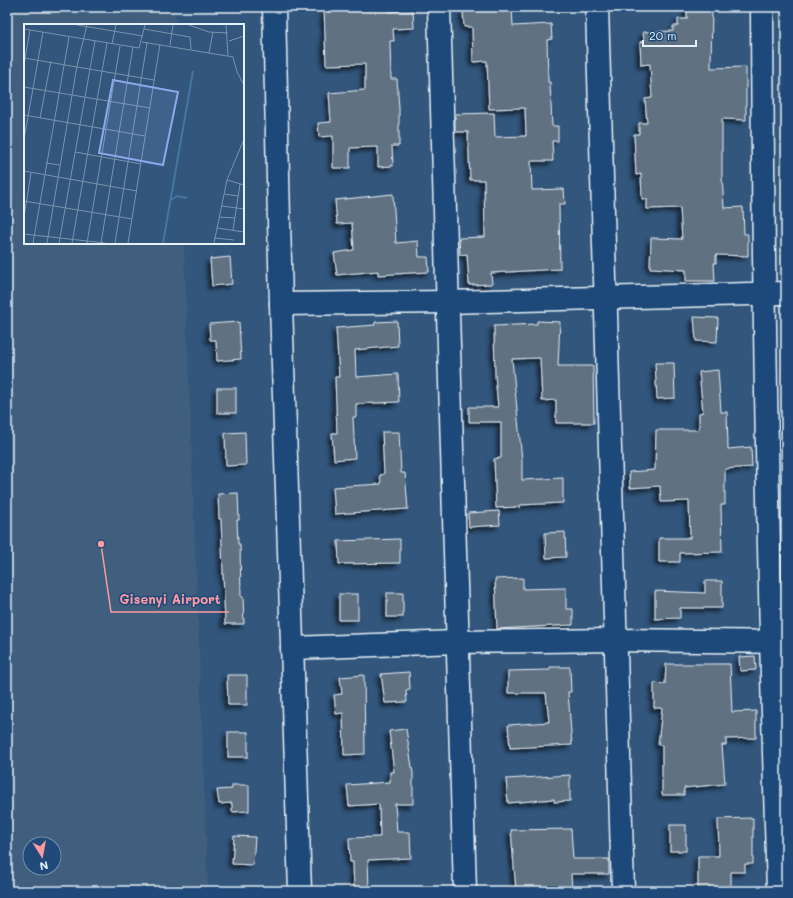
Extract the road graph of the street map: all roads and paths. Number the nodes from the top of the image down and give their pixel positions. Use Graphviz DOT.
graph roads {
  1 [pos="274,7"];
  2 [pos="439,7"];
  3 [pos="597,7"];
  4 [pos="762,7"];
  5 [pos="763,293"];
  6 [pos="786,293"];
  7 [pos="605,297"];
  8 [pos="447,302"];
  9 [pos="281,304"];
  10 [pos="615,640"];
  11 [pos="457,642"];
  12 [pos="778,642"];
  13 [pos="292,648"];
  14 [pos="300,891"];
  15 [pos="465,891"];
  16 [pos="623,891"];
  17 [pos="778,891"];
  1 -- 9 [label="street"];
  2 -- 8 [label="street"];
  3 -- 7 [label="street"];
  4 -- 5 [label="street"];
  5 -- 6 [label="street"];
  5 -- 7 [label="street"];
  5 -- 12 [label="street"];
  7 -- 8 [label="street"];
  7 -- 10 [label="street"];
  8 -- 9 [label="street"];
  8 -- 11 [label="street"];
  9 -- 13 [label="street"];
  10 -- 11 [label="street"];
  10 -- 12 [label="street"];
  10 -- 16 [label="street"];
  11 -- 13 [label="street"];
  11 -- 15 [label="street"];
  12 -- 17 [label="street"];
  13 -- 14 [label="street"];
}
